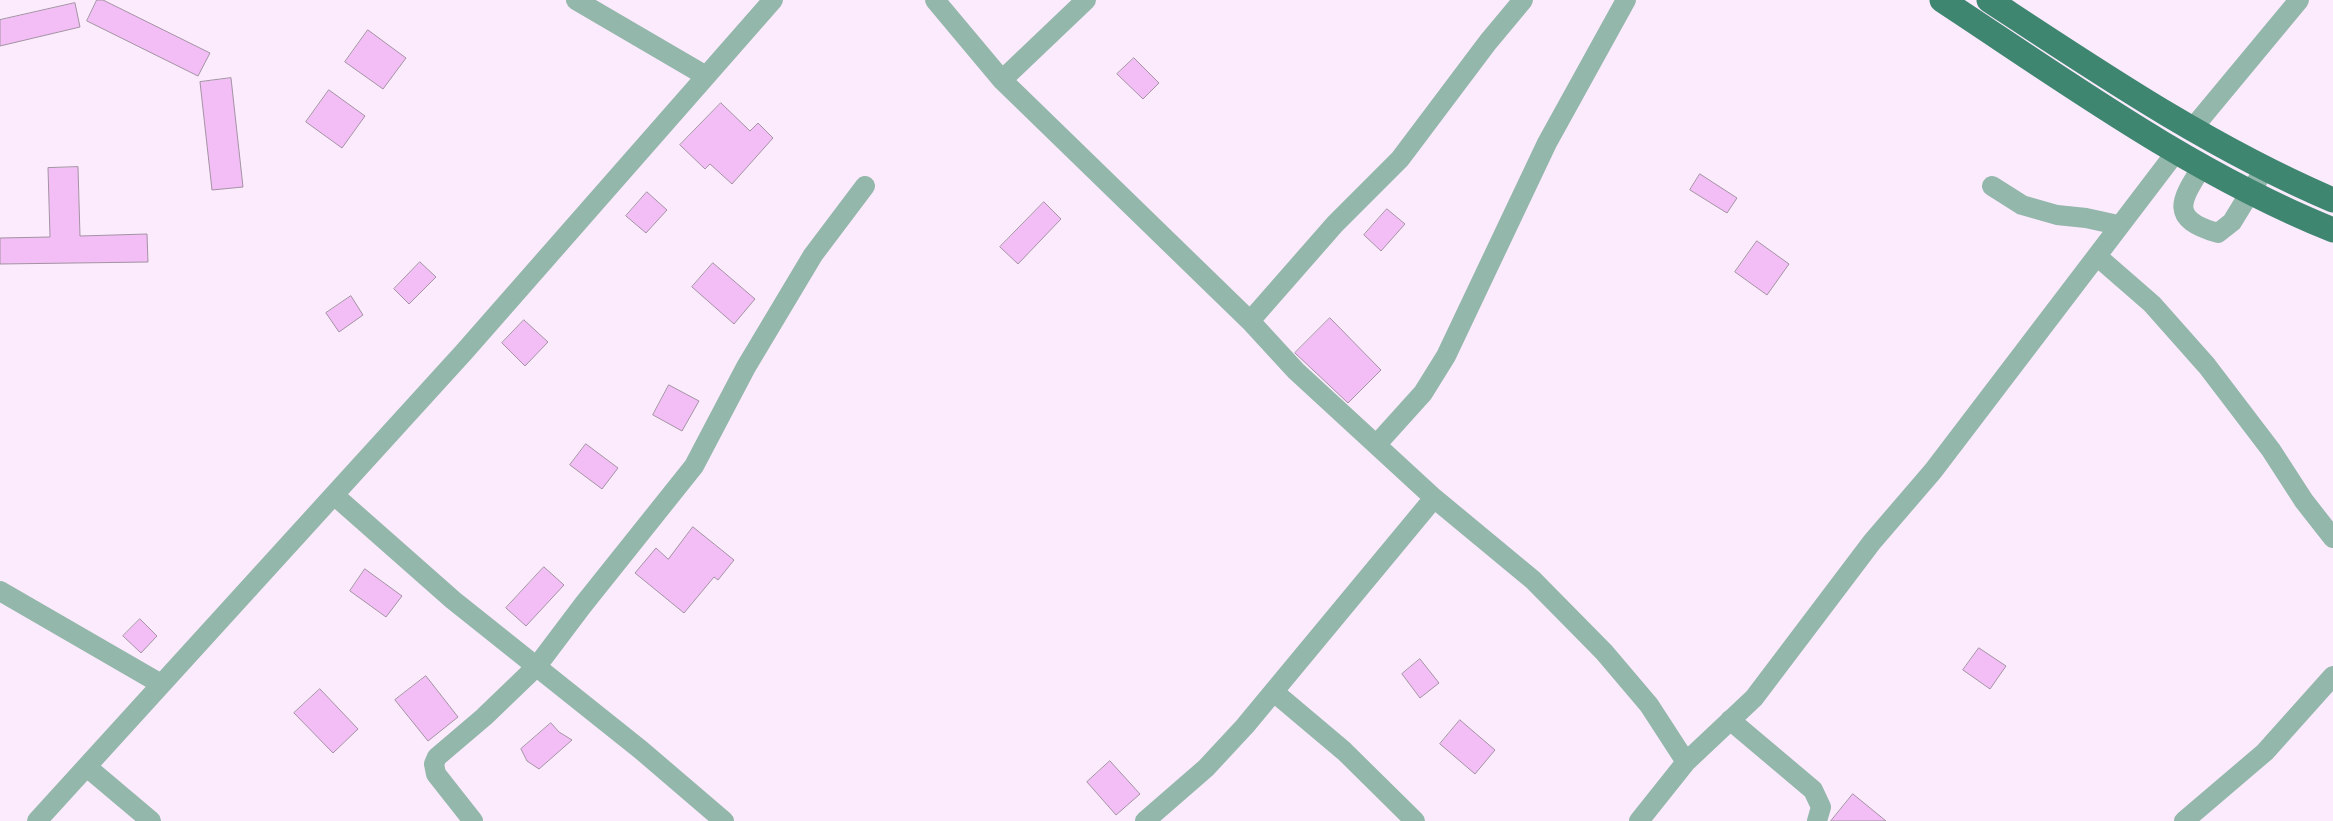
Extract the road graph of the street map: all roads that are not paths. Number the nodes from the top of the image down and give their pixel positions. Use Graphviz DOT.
graph roads {
  1 [pos="576,0"];
  2 [pos="772,0"];
  3 [pos="934,0"];
  4 [pos="1086,0"];
  5 [pos="1523,0"];
  6 [pos="1626,0"];
  7 [pos="1942,0"];
  8 [pos="1989,0"];
  9 [pos="2299,0"];
  10 [pos="2014,7"];
  11 [pos="706,76"];
  12 [pos="1002,80"];
  13 [pos="2192,129"];
  14 [pos="2176,152"];
  15 [pos="2202,167"];
  16 [pos="2264,168"];
  17 [pos="866,186"];
  18 [pos="1992,186"];
  19 [pos="2251,192"];
  20 [pos="2333,200"];
  21 [pos="2118,225"];
  22 [pos="2333,230"];
  23 [pos="2098,257"];
  24 [pos="1250,321"];
  25 [pos="1377,444"];
  26 [pos="334,495"];
  27 [pos="1434,498"];
  28 [pos="2333,538"];
  29 [pos="0,592"];
  30 [pos="537,666"];
  31 [pos="2333,676"];
  32 [pos="161,684"];
  33 [pos="1274,692"];
  34 [pos="1730,720"];
  35 [pos="1686,762"];
  36 [pos="87,767"];
  37 [pos="37,821"];
  38 [pos="151,821"];
  39 [pos="473,821"];
  40 [pos="724,821"];
  41 [pos="1145,821"];
  42 [pos="1415,821"];
  43 [pos="1639,821"];
  44 [pos="1817,821"];
  45 [pos="2184,821"];
  1 -- 11 [label="street"];
  2 -- 11 [label="street"];
  3 -- 12 [label="street"];
  4 -- 12 [label="street"];
  5 -- 24 [label="street"];
  6 -- 25 [label="street"];
  7 -- 14 [label="main road"];
  8 -- 10 [label="main road"];
  9 -- 13 [label="street"];
  10 -- 13 [label="main road"];
  11 -- 26 [label="street"];
  12 -- 24 [label="street"];
  13 -- 16 [label="main road"];
  14 -- 15 [label="main road"];
  14 -- 21 [label="street"];
  15 -- 19 [label="main road"];
  15 -- 19 [label="street"];
  16 -- 19 [label="street"];
  16 -- 20 [label="main road"];
  17 -- 30 [label="street"];
  18 -- 21 [label="street"];
  19 -- 22 [label="main road"];
  21 -- 23 [label="street"];
  23 -- 28 [label="street"];
  23 -- 34 [label="street"];
  24 -- 25 [label="street"];
  25 -- 27 [label="street"];
  26 -- 30 [label="street"];
  26 -- 32 [label="street"];
  27 -- 33 [label="street"];
  27 -- 35 [label="street"];
  29 -- 32 [label="street"];
  30 -- 39 [label="street"];
  30 -- 40 [label="street"];
  31 -- 45 [label="street"];
  32 -- 36 [label="street"];
  33 -- 41 [label="street"];
  33 -- 42 [label="street"];
  34 -- 35 [label="street"];
  34 -- 44 [label="street"];
  35 -- 43 [label="street"];
  36 -- 37 [label="street"];
  36 -- 38 [label="street"];
}
